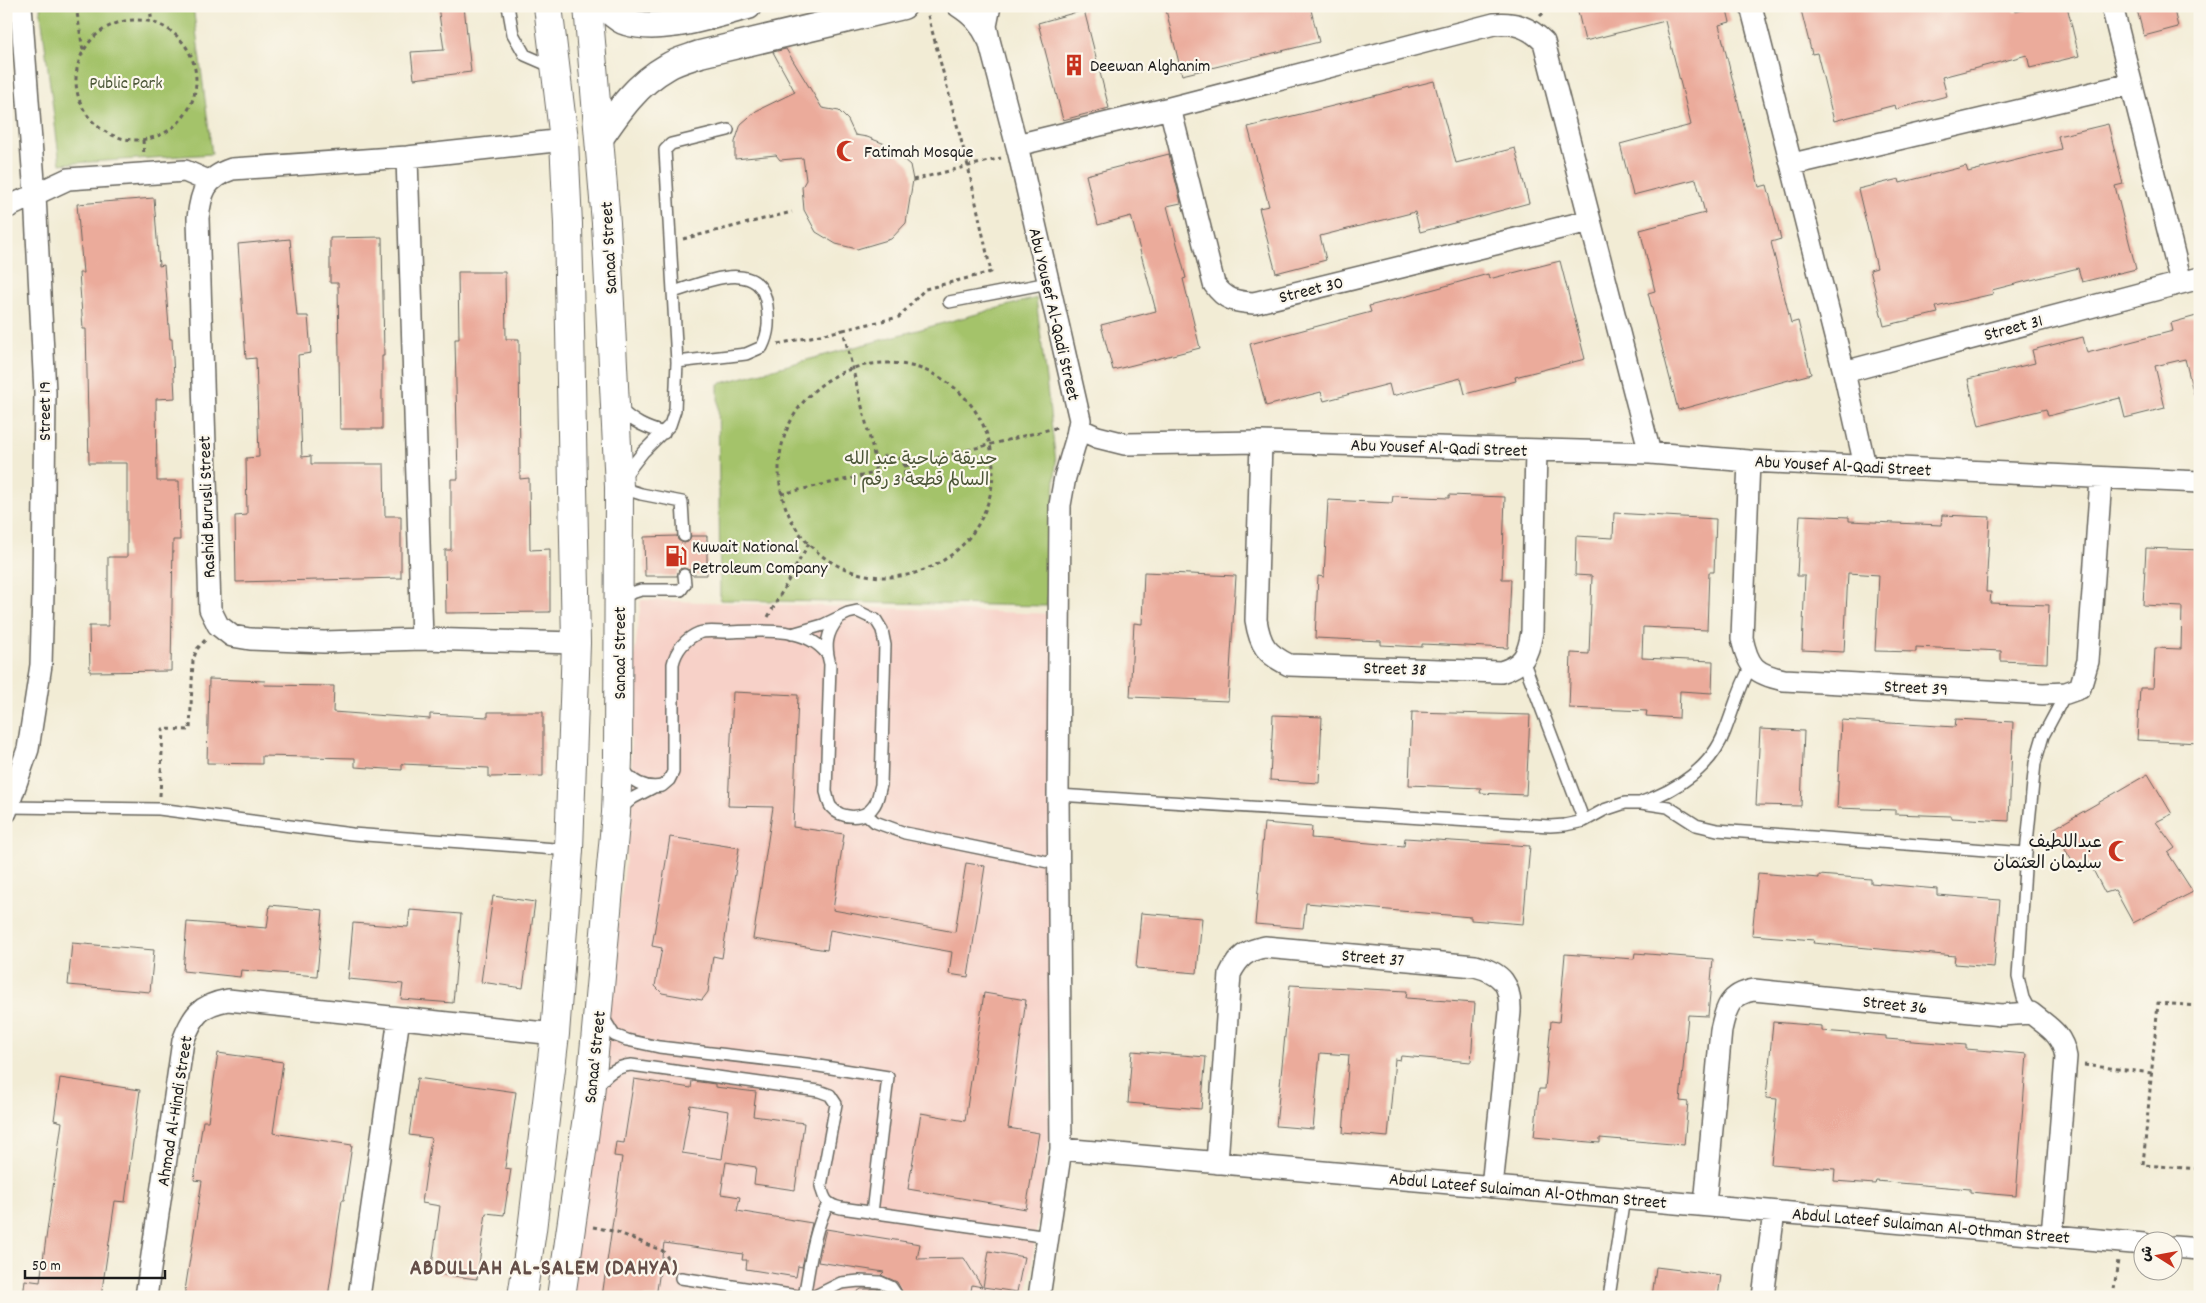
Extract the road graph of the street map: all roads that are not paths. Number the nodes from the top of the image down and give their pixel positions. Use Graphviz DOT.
graph roads {
  1 [pos="21,6"];
  2 [pos="508,6"];
  3 [pos="548,6"];
  4 [pos="588,6"];
  5 [pos="604,6"];
  6 [pos="748,6"];
  7 [pos="903,6"];
  8 [pos="958,6"];
  9 [pos="990,6"];
  10 [pos="1752,6"];
  11 [pos="2112,6"];
  12 [pos="693,20"];
  13 [pos="989,40"];
  14 [pos="700,54"];
  15 [pos="557,69"];
  16 [pos="2131,84"];
  17 [pos="1170,108"];
  18 [pos="728,130"];
  19 [pos="600,138"];
  20 [pos="564,140"];
  21 [pos="1018,149"];
  22 [pos="408,157"];
  23 [pos="1793,164"];
  24 [pos="208,182"];
  25 [pos="35,195"];
  26 [pos="6,208"];
  27 [pos="1590,221"];
  28 [pos="568,224"];
  29 [pos="606,224"];
  30 [pos="2190,280"];
  31 [pos="1048,283"];
  32 [pos="673,292"];
  33 [pos="610,294"];
  34 [pos="570,302"];
  35 [pos="948,302"];
  36 [pos="677,362"];
  37 [pos="1844,372"];
  38 [pos="616,406"];
  39 [pos="1079,429"];
  40 [pos="664,433"];
  41 [pos="1261,442"];
  42 [pos="1536,450"];
  43 [pos="1650,453"];
  44 [pos="1749,461"];
  45 [pos="1865,466"];
  46 [pos="2101,479"];
  47 [pos="2200,482"];
  48 [pos="619,485"];
  49 [pos="684,536"];
  50 [pos="684,576"];
  51 [pos="619,597"];
  52 [pos="838,619"];
  53 [pos="792,634"];
  54 [pos="422,639"];
  55 [pos="576,643"];
  56 [pos="827,654"];
  57 [pos="1523,660"];
  58 [pos="1751,666"];
  59 [pos="2066,693"];
  60 [pos="618,758"];
  61 [pos="654,787"];
  62 [pos="1058,795"];
  63 [pos="1641,802"];
  64 [pos="7,808"];
  65 [pos="616,814"];
  66 [pos="866,814"];
  67 [pos="1584,821"];
  68 [pos="569,850"];
  69 [pos="2026,853"];
  70 [pos="1058,864"];
  71 [pos="600,1009"];
  72 [pos="2031,1013"];
  73 [pos="399,1018"];
  74 [pos="554,1034"];
  75 [pos="590,1096"];
  76 [pos="1062,1149"];
  77 [pos="1217,1163"];
  78 [pos="1492,1187"];
  79 [pos="1624,1198"];
  80 [pos="828,1204"];
  81 [pos="1705,1206"];
  82 [pos="872,1212"];
  83 [pos="1774,1212"];
  84 [pos="572,1228"];
  85 [pos="532,1230"];
  86 [pos="2052,1236"];
  87 [pos="1048,1237"];
  88 [pos="2134,1243"];
  89 [pos="2184,1248"];
  90 [pos="2200,1249"];
  91 [pos="682,1278"];
  92 [pos="522,1294"];
  93 [pos="804,1296"];
  94 [pos="146,1297"];
  95 [pos="359,1297"];
  96 [pos="560,1297"];
  97 [pos="898,1297"];
  98 [pos="1039,1297"];
  99 [pos="1609,1297"];
  100 [pos="1763,1297"];
  1 -- 25 [label="street, Street 19"];
  2 -- 15 [label="lane"];
  3 -- 15 [label="main road"];
  4 -- 19 [label="main road, Sanaa' Street"];
  5 -- 12 [label="street"];
  6 -- 12 [label="street"];
  7 -- 14 [label="street"];
  8 -- 13 [label="street, Abu Yousef Al-Qadi Street"];
  9 -- 13 [label="street, Abu Yousef Al-Qadi Street"];
  10 -- 23 [label="street"];
  11 -- 16 [label="street, Street 31"];
  12 -- 14 [label="street"];
  13 -- 21 [label="street, Abu Yousef Al-Qadi Street"];
  14 -- 19 [label="street"];
  15 -- 20 [label="main road"];
  16 -- 23 [label="street"];
  16 -- 30 [label="street, Street 31"];
  17 -- 21 [label="street"];
  17 -- 27 [label="street, Street 30"];
  17 -- 27 [label="street"];
  18 -- 32 [label="lane"];
  19 -- 29 [label="main road, Sanaa' Street"];
  20 -- 22 [label="street"];
  20 -- 28 [label="main road"];
  21 -- 31 [label="street, Abu Yousef Al-Qadi Street"];
  22 -- 24 [label="street"];
  22 -- 54 [label="street"];
  23 -- 37 [label="street"];
  24 -- 25 [label="street"];
  24 -- 54 [label="street, Rashid Burusli Street"];
  25 -- 26 [label="street"];
  25 -- 64 [label="street, Street 19"];
  27 -- 43 [label="street"];
  28 -- 29 [label="main road"];
  28 -- 34 [label="main road"];
  29 -- 33 [label="main road, Sanaa' Street"];
  30 -- 37 [label="street, Street 31"];
  31 -- 35 [label="lane"];
  31 -- 39 [label="street, Abu Yousef Al-Qadi Street"];
  32 -- 36 [label="lane"];
  32 -- 36 [label="lane"];
  33 -- 34 [label="main road"];
  33 -- 38 [label="main road, Sanaa' Street"];
  34 -- 55 [label="main road"];
  36 -- 40 [label="lane"];
  37 -- 45 [label="street"];
  38 -- 40 [label="lane"];
  38 -- 48 [label="main road, Sanaa' Street"];
  39 -- 41 [label="street, Abu Yousef Al-Qadi Street"];
  39 -- 62 [label="street"];
  40 -- 48 [label="lane"];
  41 -- 42 [label="street, Abu Yousef Al-Qadi Street"];
  41 -- 57 [label="street, Street 38"];
  42 -- 43 [label="street, Abu Yousef Al-Qadi Street"];
  42 -- 57 [label="street"];
  43 -- 44 [label="street, Abu Yousef Al-Qadi Street"];
  44 -- 45 [label="street, Abu Yousef Al-Qadi Street"];
  44 -- 58 [label="street"];
  45 -- 46 [label="street, Abu Yousef Al-Qadi Street"];
  46 -- 47 [label="street, Abu Yousef Al-Qadi Street"];
  46 -- 59 [label="street"];
  48 -- 49 [label="lane"];
  48 -- 51 [label="main road, Sanaa' Street"];
  50 -- 51 [label="lane"];
  51 -- 60 [label="main road, Sanaa' Street"];
  52 -- 53 [label="lane"];
  52 -- 56 [label="lane"];
  52 -- 66 [label="lane"];
  53 -- 56 [label="lane"];
  53 -- 61 [label="lane"];
  54 -- 55 [label="street"];
  55 -- 68 [label="main road"];
  56 -- 66 [label="lane"];
  57 -- 67 [label="lane"];
  58 -- 59 [label="street, Street 39"];
  58 -- 63 [label="lane"];
  59 -- 69 [label="lane"];
  60 -- 61 [label="lane"];
  60 -- 65 [label="main road, Sanaa' Street"];
  61 -- 65 [label="lane"];
  62 -- 67 [label="lane"];
  62 -- 70 [label="street"];
  63 -- 67 [label="lane"];
  63 -- 69 [label="lane"];
  64 -- 68 [label="lane"];
  65 -- 71 [label="main road, Sanaa' Street"];
  66 -- 70 [label="lane"];
  68 -- 74 [label="main road"];
  69 -- 72 [label="lane"];
  70 -- 76 [label="street"];
  71 -- 75 [label="main road, Sanaa' Street"];
  71 -- 82 [label="lane"];
  72 -- 81 [label="street, Street 36"];
  72 -- 86 [label="street"];
  73 -- 74 [label="street, Ahmad Al-Hindi Street"];
  73 -- 94 [label="street, Ahmad Al-Hindi Street"];
  73 -- 95 [label="street"];
  74 -- 85 [label="main road"];
  75 -- 80 [label="lane"];
  75 -- 84 [label="main road, Sanaa' Street"];
  76 -- 77 [label="street, Abdul Lateef Sulaiman Al-Othman Street"];
  76 -- 87 [label="street"];
  77 -- 78 [label="street, Abdul Lateef Sulaiman Al-Othman Street"];
  77 -- 78 [label="street, Street 37"];
  78 -- 79 [label="street, Abdul Lateef Sulaiman Al-Othman Street"];
  79 -- 81 [label="street, Abdul Lateef Sulaiman Al-Othman Street"];
  79 -- 99 [label="lane"];
  80 -- 82 [label="lane"];
  80 -- 93 [label="lane"];
  81 -- 83 [label="street, Abdul Lateef Sulaiman Al-Othman Street"];
  82 -- 87 [label="lane"];
  83 -- 86 [label="street, Abdul Lateef Sulaiman Al-Othman Street"];
  83 -- 100 [label="street"];
  84 -- 85 [label="main road"];
  84 -- 96 [label="main road, Sanaa' Street"];
  85 -- 92 [label="main road"];
  86 -- 88 [label="street, Abdul Lateef Sulaiman Al-Othman Street"];
  87 -- 98 [label="street"];
  89 -- 90 [label="street"];
  91 -- 93 [label="lane"];
  92 -- 96 [label="main road"];
  93 -- 97 [label="lane"];
}
